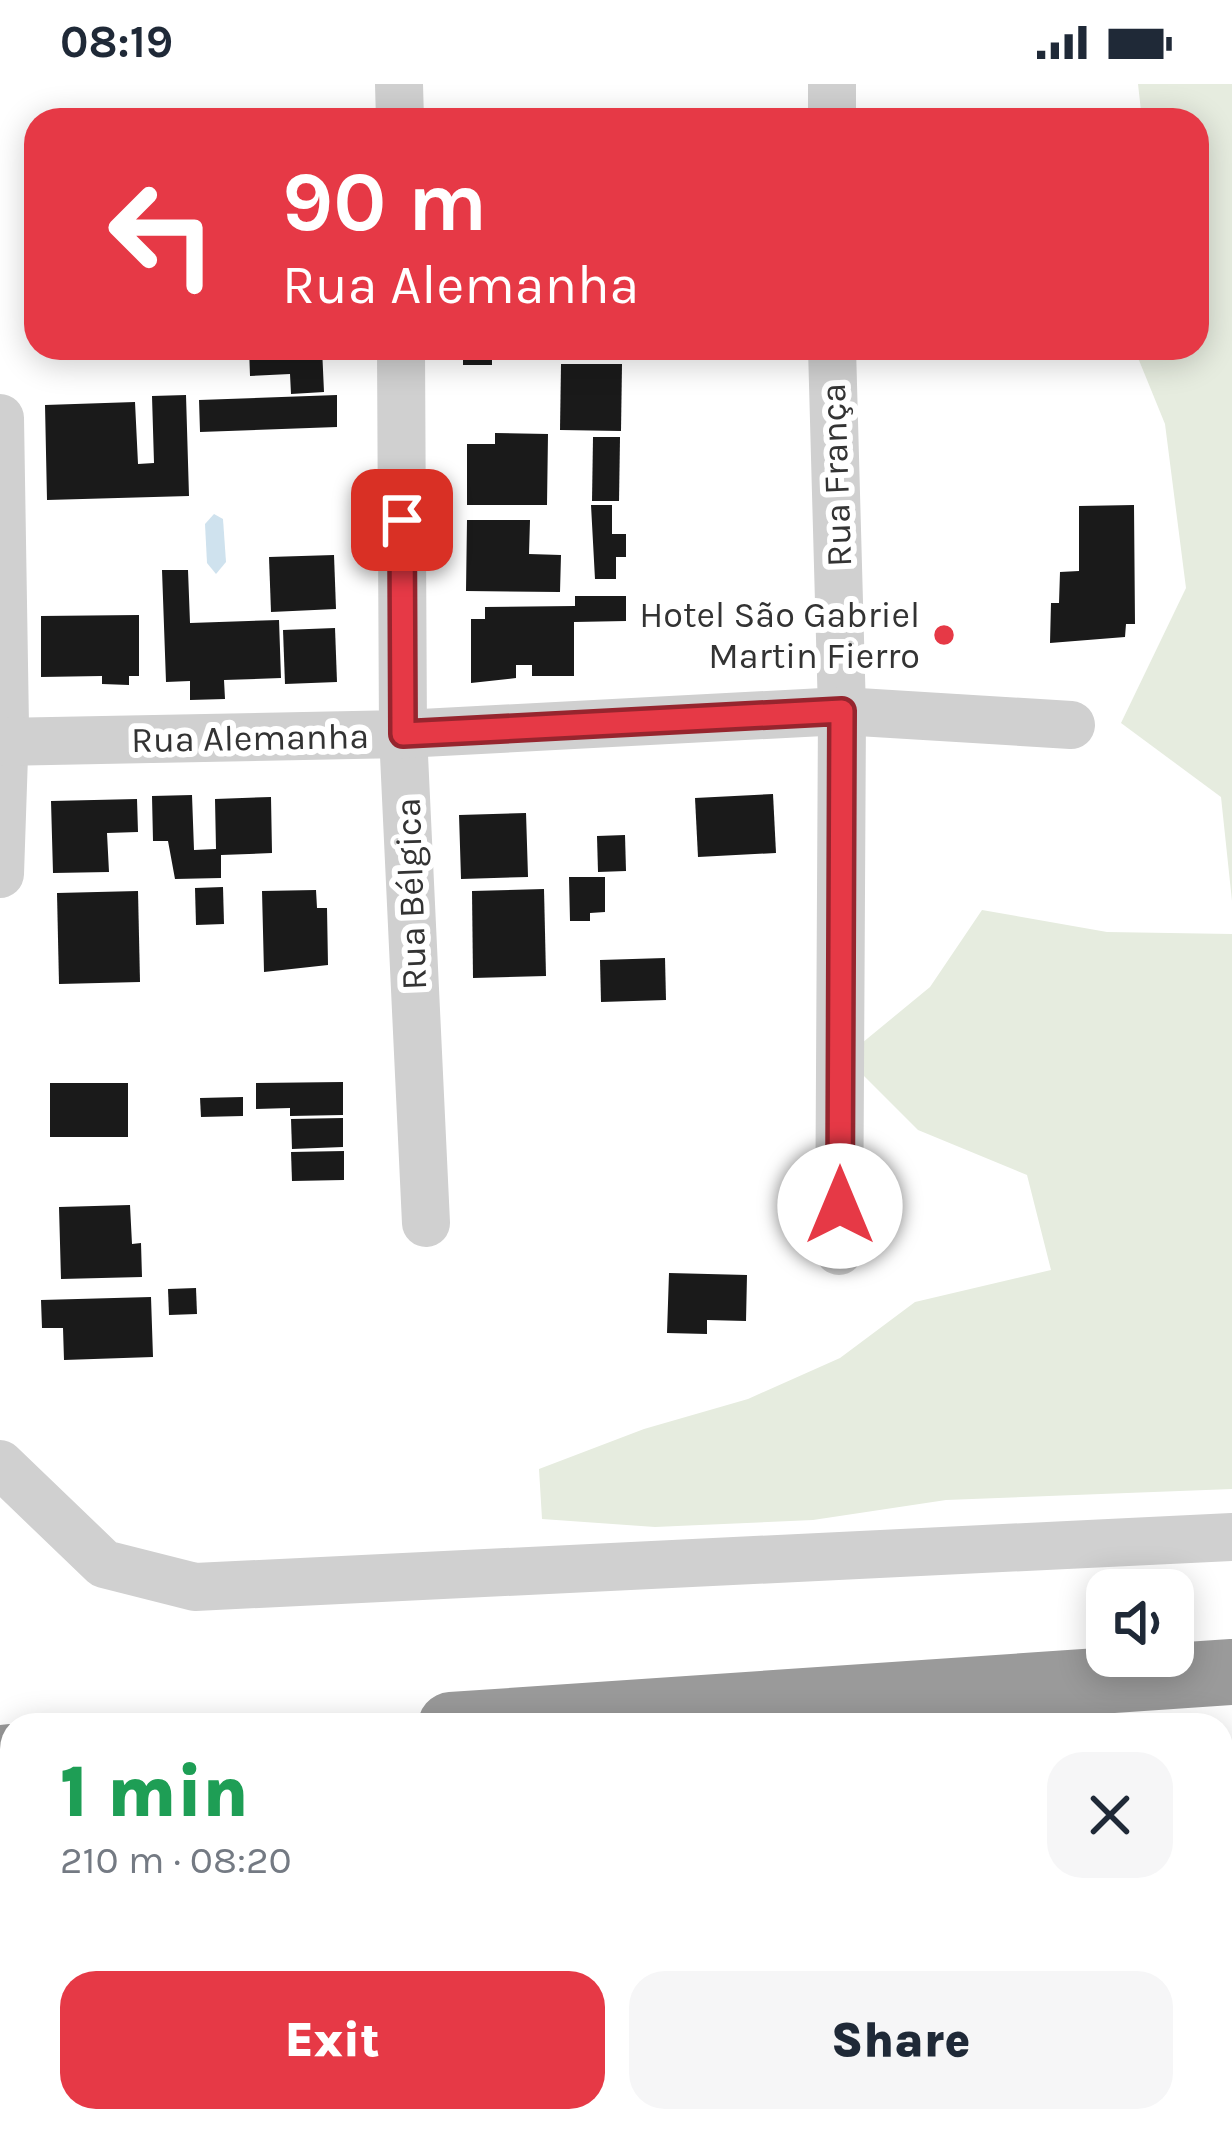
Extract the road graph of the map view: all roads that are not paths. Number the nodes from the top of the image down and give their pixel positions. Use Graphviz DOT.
graph roads {
  1 [pos="401,360"];
  2 [pos="832,360"];
  3 [pos="0,418"];
  4 [pos="842,711"];
  5 [pos="1071,725"];
  6 [pos="403,734"];
  7 [pos="2,742"];
  8 [pos="0,874"];
  9 [pos="426,1223"];
  10 [pos="839,1251"];
  11 [pos="0,1464"];
  12 [pos="1232,1537"];
  13 [pos="1232,1672"];
  14 [pos="628,1713"];
  1 -- 6 [label="street, Rua Bélgica"];
  2 -- 4 [label="street, Rua França"];
  3 -- 7 [label="street"];
  4 -- 5 [label="street, Rua Alemanha"];
  4 -- 6 [label="street, Rua Alemanha"];
  4 -- 10 [label="street, Rua França"];
  6 -- 7 [label="street, Rua Alemanha"];
  6 -- 9 [label="street, Rua Bélgica"];
  7 -- 8 [label="street"];
  11 -- 12 [label="street"];
  13 -- 14 [label="highway"];
}
